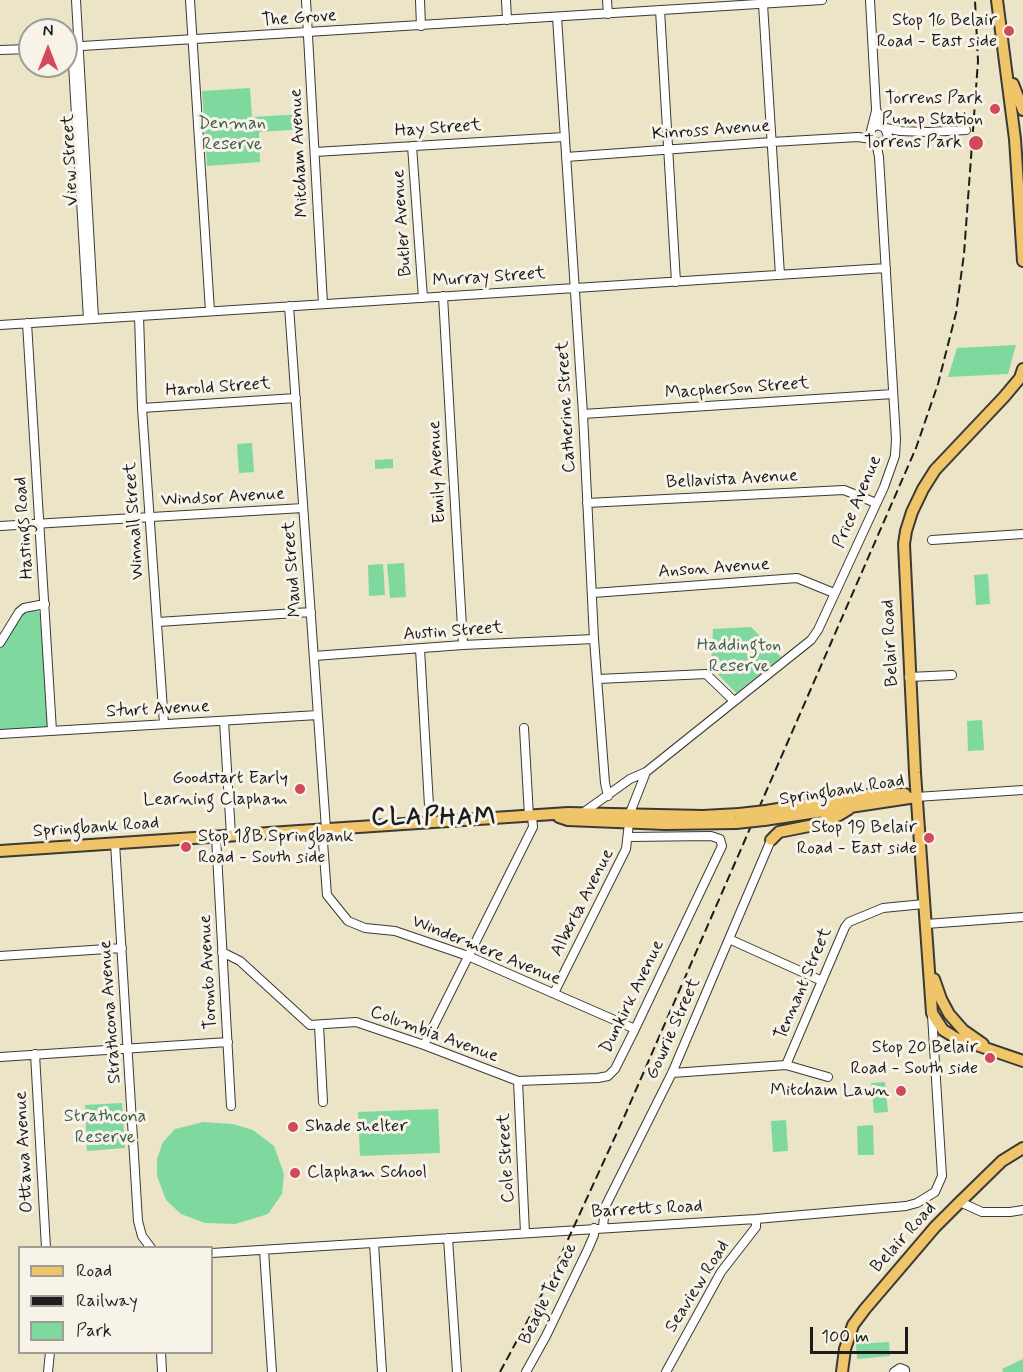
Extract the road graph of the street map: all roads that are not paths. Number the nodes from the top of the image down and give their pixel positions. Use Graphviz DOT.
graph roads {
  1 [pos="76,0"];
  2 [pos="189,0"];
  3 [pos="306,0"];
  4 [pos="420,0"];
  5 [pos="506,0"];
  6 [pos="607,0"];
  7 [pos="822,0"];
  8 [pos="870,0"];
  9 [pos="997,0"];
  10 [pos="773,2"];
  11 [pos="763,4"];
  12 [pos="660,10"];
  13 [pos="608,14"];
  14 [pos="557,17"];
  15 [pos="74,18"];
  16 [pos="507,20"];
  17 [pos="422,26"];
  18 [pos="308,33"];
  19 [pos="192,40"];
  20 [pos="78,47"];
  21 [pos="18,49"];
  22 [pos="0,50"];
  23 [pos="1007,70"];
  24 [pos="74,78"];
  25 [pos="876,109"];
  26 [pos="1023,110"];
  27 [pos="1018,125"];
  28 [pos="884,127"];
  29 [pos="966,130"];
  30 [pos="900,131"];
  31 [pos="564,137"];
  32 [pos="877,137"];
  33 [pos="772,142"];
  34 [pos="412,146"];
  35 [pos="668,149"];
  36 [pos="315,152"];
  37 [pos="566,156"];
  38 [pos="1023,261"];
  39 [pos="886,268"];
  40 [pos="780,275"];
  41 [pos="676,282"];
  42 [pos="574,288"];
  43 [pos="444,296"];
  44 [pos="423,298"];
  45 [pos="323,304"];
  46 [pos="289,306"];
  47 [pos="210,311"];
  48 [pos="139,316"];
  49 [pos="91,319"];
  50 [pos="27,323"];
  51 [pos="0,324"];
  52 [pos="1022,375"];
  53 [pos="893,394"];
  54 [pos="296,398"];
  55 [pos="142,408"];
  56 [pos="583,414"];
  57 [pos="587,503"];
  58 [pos="876,503"];
  59 [pos="303,508"];
  60 [pos="150,517"];
  61 [pos="40,523"];
  62 [pos="0,526"];
  63 [pos="1023,534"];
  64 [pos="932,540"];
  65 [pos="593,593"];
  66 [pos="834,593"];
  67 [pos="45,604"];
  68 [pos="311,612"];
  69 [pos="158,622"];
  70 [pos="594,639"];
  71 [pos="0,643"];
  72 [pos="463,645"];
  73 [pos="420,648"];
  74 [pos="314,656"];
  75 [pos="952,675"];
  76 [pos="909,676"];
  77 [pos="598,679"];
  78 [pos="734,701"];
  79 [pos="318,715"];
  80 [pos="224,721"];
  81 [pos="164,724"];
  82 [pos="524,728"];
  83 [pos="52,731"];
  84 [pos="0,734"];
  85 [pos="646,772"];
  86 [pos="915,773"];
  87 [pos="1023,790"];
  88 [pos="882,793"];
  89 [pos="608,796"];
  90 [pos="916,797"];
  91 [pos="855,805"];
  92 [pos="584,812"];
  93 [pos="553,815"];
  94 [pos="531,816"];
  95 [pos="765,816"];
  96 [pos="783,817"];
  97 [pos="629,818"];
  98 [pos="430,823"];
  99 [pos="794,828"];
  100 [pos="324,829"];
  101 [pos="231,835"];
  102 [pos="216,836"];
  103 [pos="628,837"];
  104 [pos="771,840"];
  105 [pos="115,843"];
  106 [pos="0,850"];
  107 [pos="924,904"];
  108 [pos="1023,917"];
  109 [pos="926,924"];
  110 [pos="729,939"];
  111 [pos="122,948"];
  112 [pos="222,952"];
  113 [pos="0,956"];
  114 [pos="468,956"];
  115 [pos="928,956"];
  116 [pos="822,981"];
  117 [pos="936,986"];
  118 [pos="554,993"];
  119 [pos="932,1013"];
  120 [pos="319,1025"];
  121 [pos="635,1029"];
  122 [pos="943,1030"];
  123 [pos="228,1042"];
  124 [pos="424,1045"];
  125 [pos="936,1048"];
  126 [pos="128,1049"];
  127 [pos="991,1049"];
  128 [pos="35,1054"];
  129 [pos="0,1057"];
  130 [pos="1023,1061"];
  131 [pos="786,1065"];
  132 [pos="672,1073"];
  133 [pos="828,1077"];
  134 [pos="518,1081"];
  135 [pos="323,1102"];
  136 [pos="231,1106"];
  137 [pos="1023,1148"];
  138 [pos="960,1202"];
  139 [pos="1023,1210"];
  140 [pos="756,1219"];
  141 [pos="598,1228"];
  142 [pos="525,1233"];
  143 [pos="448,1238"];
  144 [pos="374,1243"];
  145 [pos="46,1246"];
  146 [pos="150,1246"];
  147 [pos="264,1250"];
  148 [pos="213,1253"];
  149 [pos="50,1354"];
  150 [pos="161,1354"];
  151 [pos="48,1372"];
  152 [pos="162,1372"];
  153 [pos="272,1372"];
  154 [pos="382,1372"];
  155 [pos="456,1372"];
  156 [pos="526,1372"];
  157 [pos="666,1372"];
  158 [pos="842,1372"];
  159 [pos="894,1372"];
  160 [pos="905,1372"];
  1 -- 15 [label="street, View Street"];
  2 -- 19 [label="street"];
  3 -- 18 [label="street, Mitcham Avenue"];
  4 -- 17 [label="street"];
  5 -- 16 [label="street"];
  6 -- 13 [label="street"];
  7 -- 10 [label="street, The Grove"];
  8 -- 25 [label="street, Price Avenue"];
  9 -- 23 [label="main road"];
  10 -- 11 [label="street, The Grove"];
  11 -- 12 [label="street, The Grove"];
  11 -- 33 [label="street"];
  12 -- 13 [label="street, The Grove"];
  12 -- 35 [label="street"];
  13 -- 14 [label="street, The Grove"];
  14 -- 16 [label="street, The Grove"];
  14 -- 31 [label="street, Catherine Street"];
  16 -- 17 [label="street, The Grove"];
  17 -- 18 [label="street, The Grove"];
  18 -- 19 [label="street, The Grove"];
  18 -- 36 [label="street, Mitcham Avenue"];
  19 -- 20 [label="street, The Grove"];
  19 -- 47 [label="street"];
  21 -- 22 [label="street"];
  23 -- 26 [label="main road"];
  23 -- 27 [label="main road"];
  24 -- 49 [label="street, View Street"];
  25 -- 28 [label="street, Price Avenue"];
  25 -- 32 [label="street, Price Avenue"];
  27 -- 38 [label="main road"];
  28 -- 30 [label="street"];
  28 -- 32 [label="street"];
  28 -- 32 [label="street, Price Avenue"];
  29 -- 30 [label="street"];
  30 -- 32 [label="street"];
  31 -- 34 [label="street, Hay Street"];
  31 -- 37 [label="street, Catherine Street"];
  32 -- 33 [label="street, Kinross Avenue"];
  32 -- 39 [label="street, Price Avenue"];
  33 -- 35 [label="street, Kinross Avenue"];
  33 -- 40 [label="street"];
  34 -- 36 [label="street, Hay Street"];
  34 -- 44 [label="street, Butler Avenue"];
  35 -- 37 [label="street, Kinross Avenue"];
  35 -- 41 [label="street"];
  36 -- 45 [label="street, Mitcham Avenue"];
  37 -- 42 [label="street, Catherine Street"];
  39 -- 40 [label="street, Murray Street"];
  39 -- 53 [label="street, Price Avenue"];
  40 -- 41 [label="street, Murray Street"];
  41 -- 42 [label="street, Murray Street"];
  42 -- 43 [label="street, Murray Street"];
  42 -- 56 [label="street, Catherine Street"];
  43 -- 44 [label="street, Murray Street"];
  43 -- 72 [label="street, Emily Avenue"];
  44 -- 45 [label="street, Murray Street"];
  45 -- 46 [label="street, Murray Street"];
  46 -- 47 [label="street, Murray Street"];
  46 -- 54 [label="street, Maud Street"];
  47 -- 48 [label="street, Murray Street"];
  48 -- 49 [label="street, Murray Street"];
  48 -- 55 [label="street, Winnall Street"];
  49 -- 50 [label="street, Murray Street"];
  50 -- 51 [label="street, Murray Street"];
  50 -- 61 [label="street, Hastings Road"];
  52 -- 76 [label="main road, Belair Road"];
  53 -- 56 [label="street, Macpherson Street"];
  53 -- 58 [label="street, Price Avenue"];
  54 -- 55 [label="street, Harold Street"];
  54 -- 59 [label="street, Maud Street"];
  55 -- 60 [label="street, Winnall Street"];
  56 -- 57 [label="street, Catherine Street"];
  57 -- 58 [label="street, Bellavista Avenue"];
  57 -- 65 [label="street, Catherine Street"];
  58 -- 66 [label="street, Price Avenue"];
  59 -- 60 [label="street, Windsor Avenue"];
  59 -- 68 [label="street, Maud Street"];
  60 -- 61 [label="street, Windsor Avenue"];
  60 -- 69 [label="street, Winnall Street"];
  61 -- 62 [label="street, Windsor Avenue"];
  61 -- 67 [label="street, Hastings Road"];
  63 -- 64 [label="street"];
  65 -- 66 [label="street, Anson Avenue"];
  65 -- 70 [label="street, Catherine Street"];
  66 -- 78 [label="street, Price Avenue"];
  67 -- 71 [label="street"];
  67 -- 83 [label="street, Hastings Road"];
  68 -- 69 [label="street"];
  68 -- 74 [label="street, Maud Street"];
  69 -- 81 [label="street, Winnall Street"];
  70 -- 72 [label="street, Austin Street"];
  70 -- 77 [label="street, Catherine Street"];
  72 -- 73 [label="street, Austin Street"];
  73 -- 74 [label="street, Austin Street"];
  73 -- 98 [label="street"];
  74 -- 79 [label="street, Maud Street"];
  75 -- 76 [label="street"];
  76 -- 86 [label="main road, Belair Road"];
  77 -- 78 [label="street"];
  77 -- 89 [label="street, Catherine Street"];
  78 -- 85 [label="street, Price Avenue"];
  79 -- 80 [label="street, Sturt Avenue"];
  79 -- 100 [label="street, Maud Street"];
  80 -- 81 [label="street, Sturt Avenue"];
  80 -- 101 [label="street"];
  81 -- 83 [label="street, Sturt Avenue"];
  82 -- 94 [label="street"];
  83 -- 84 [label="street, Sturt Avenue"];
  85 -- 89 [label="street, Price Avenue"];
  85 -- 97 [label="street, Price Avenue"];
  86 -- 88 [label="main road"];
  86 -- 90 [label="main road, Belair Road"];
  87 -- 90 [label="street"];
  88 -- 90 [label="main road, Springbank Road"];
  88 -- 95 [label="main road, Springbank Road"];
  89 -- 92 [label="street, Price Avenue"];
  90 -- 91 [label="main road, Springbank Road"];
  90 -- 107 [label="main road, Belair Road"];
  91 -- 96 [label="main road, Springbank Road"];
  91 -- 99 [label="main road"];
  92 -- 93 [label="main road, Springbank Road"];
  92 -- 97 [label="main road, Springbank Road"];
  93 -- 94 [label="main road, Springbank Road"];
  93 -- 97 [label="main road, Springbank Road"];
  94 -- 98 [label="main road, Springbank Road"];
  94 -- 114 [label="street"];
  95 -- 96 [label="main road, Springbank Road"];
  95 -- 97 [label="main road, Springbank Road, bridge"];
  96 -- 99 [label="main road"];
  97 -- 103 [label="street, Alberta Avenue"];
  98 -- 100 [label="main road, Springbank Road"];
  99 -- 104 [label="main road"];
  100 -- 101 [label="main road, Springbank Road"];
  100 -- 114 [label="street, Windermere Avenue"];
  101 -- 102 [label="main road, Springbank Road"];
  102 -- 105 [label="main road, Springbank Road"];
  102 -- 112 [label="street, Toronto Avenue"];
  103 -- 118 [label="street, Alberta Avenue"];
  103 -- 121 [label="street, Dunkirk Avenue"];
  104 -- 110 [label="street, Gowrie Street"];
  105 -- 106 [label="main road, Springbank Road"];
  105 -- 111 [label="street, Strathcona Avenue"];
  107 -- 109 [label="main road, Belair Road"];
  107 -- 116 [label="street, Tennant Street"];
  108 -- 109 [label="street"];
  109 -- 115 [label="main road, Belair Road"];
  110 -- 116 [label="street"];
  110 -- 132 [label="street, Gowrie Street"];
  111 -- 113 [label="street"];
  111 -- 126 [label="street, Strathcona Avenue"];
  112 -- 120 [label="street"];
  112 -- 123 [label="street, Toronto Avenue"];
  114 -- 118 [label="street, Windermere Avenue"];
  114 -- 124 [label="street"];
  115 -- 117 [label="main road, Belair Road"];
  115 -- 119 [label="main road, Belair Road"];
  116 -- 131 [label="street, Tennant Street"];
  117 -- 122 [label="main road"];
  117 -- 127 [label="main road, Belair Road"];
  118 -- 121 [label="street, Windermere Avenue"];
  119 -- 122 [label="main road, Belair Road"];
  119 -- 125 [label="street, Barretts Road"];
  120 -- 124 [label="street, Columbia Avenue"];
  120 -- 135 [label="street"];
  121 -- 134 [label="street, Dunkirk Avenue"];
  122 -- 125 [label="street, Barretts Road"];
  122 -- 127 [label="main road, Belair Road"];
  123 -- 126 [label="street"];
  123 -- 136 [label="street, Toronto Avenue"];
  124 -- 134 [label="street, Columbia Avenue"];
  125 -- 140 [label="street, Barretts Road"];
  126 -- 128 [label="street"];
  126 -- 146 [label="street, Strathcona Avenue"];
  127 -- 130 [label="main road, Belair Road"];
  128 -- 129 [label="street"];
  128 -- 145 [label="street, Ottawa Avenue"];
  131 -- 132 [label="street, Tennant Street"];
  131 -- 133 [label="street, Tennant Street"];
  132 -- 141 [label="street, Gowrie Street"];
  134 -- 142 [label="street, Cole Street"];
  137 -- 138 [label="main road, Belair Road"];
  138 -- 139 [label="street"];
  138 -- 158 [label="main road, Belair Road"];
  140 -- 141 [label="street, Barretts Road"];
  140 -- 157 [label="street, Seaview Road"];
  141 -- 142 [label="street, Barretts Road"];
  141 -- 156 [label="street, Beagle Terrace"];
  142 -- 143 [label="street, Barretts Road"];
  143 -- 144 [label="street, Barretts Road"];
  143 -- 155 [label="street"];
  144 -- 147 [label="street, Barretts Road"];
  144 -- 154 [label="street"];
  147 -- 148 [label="street, Barretts Road"];
  147 -- 153 [label="street"];
  149 -- 151 [label="street"];
  150 -- 152 [label="street"];
  159 -- 160 [label="street"];
}
